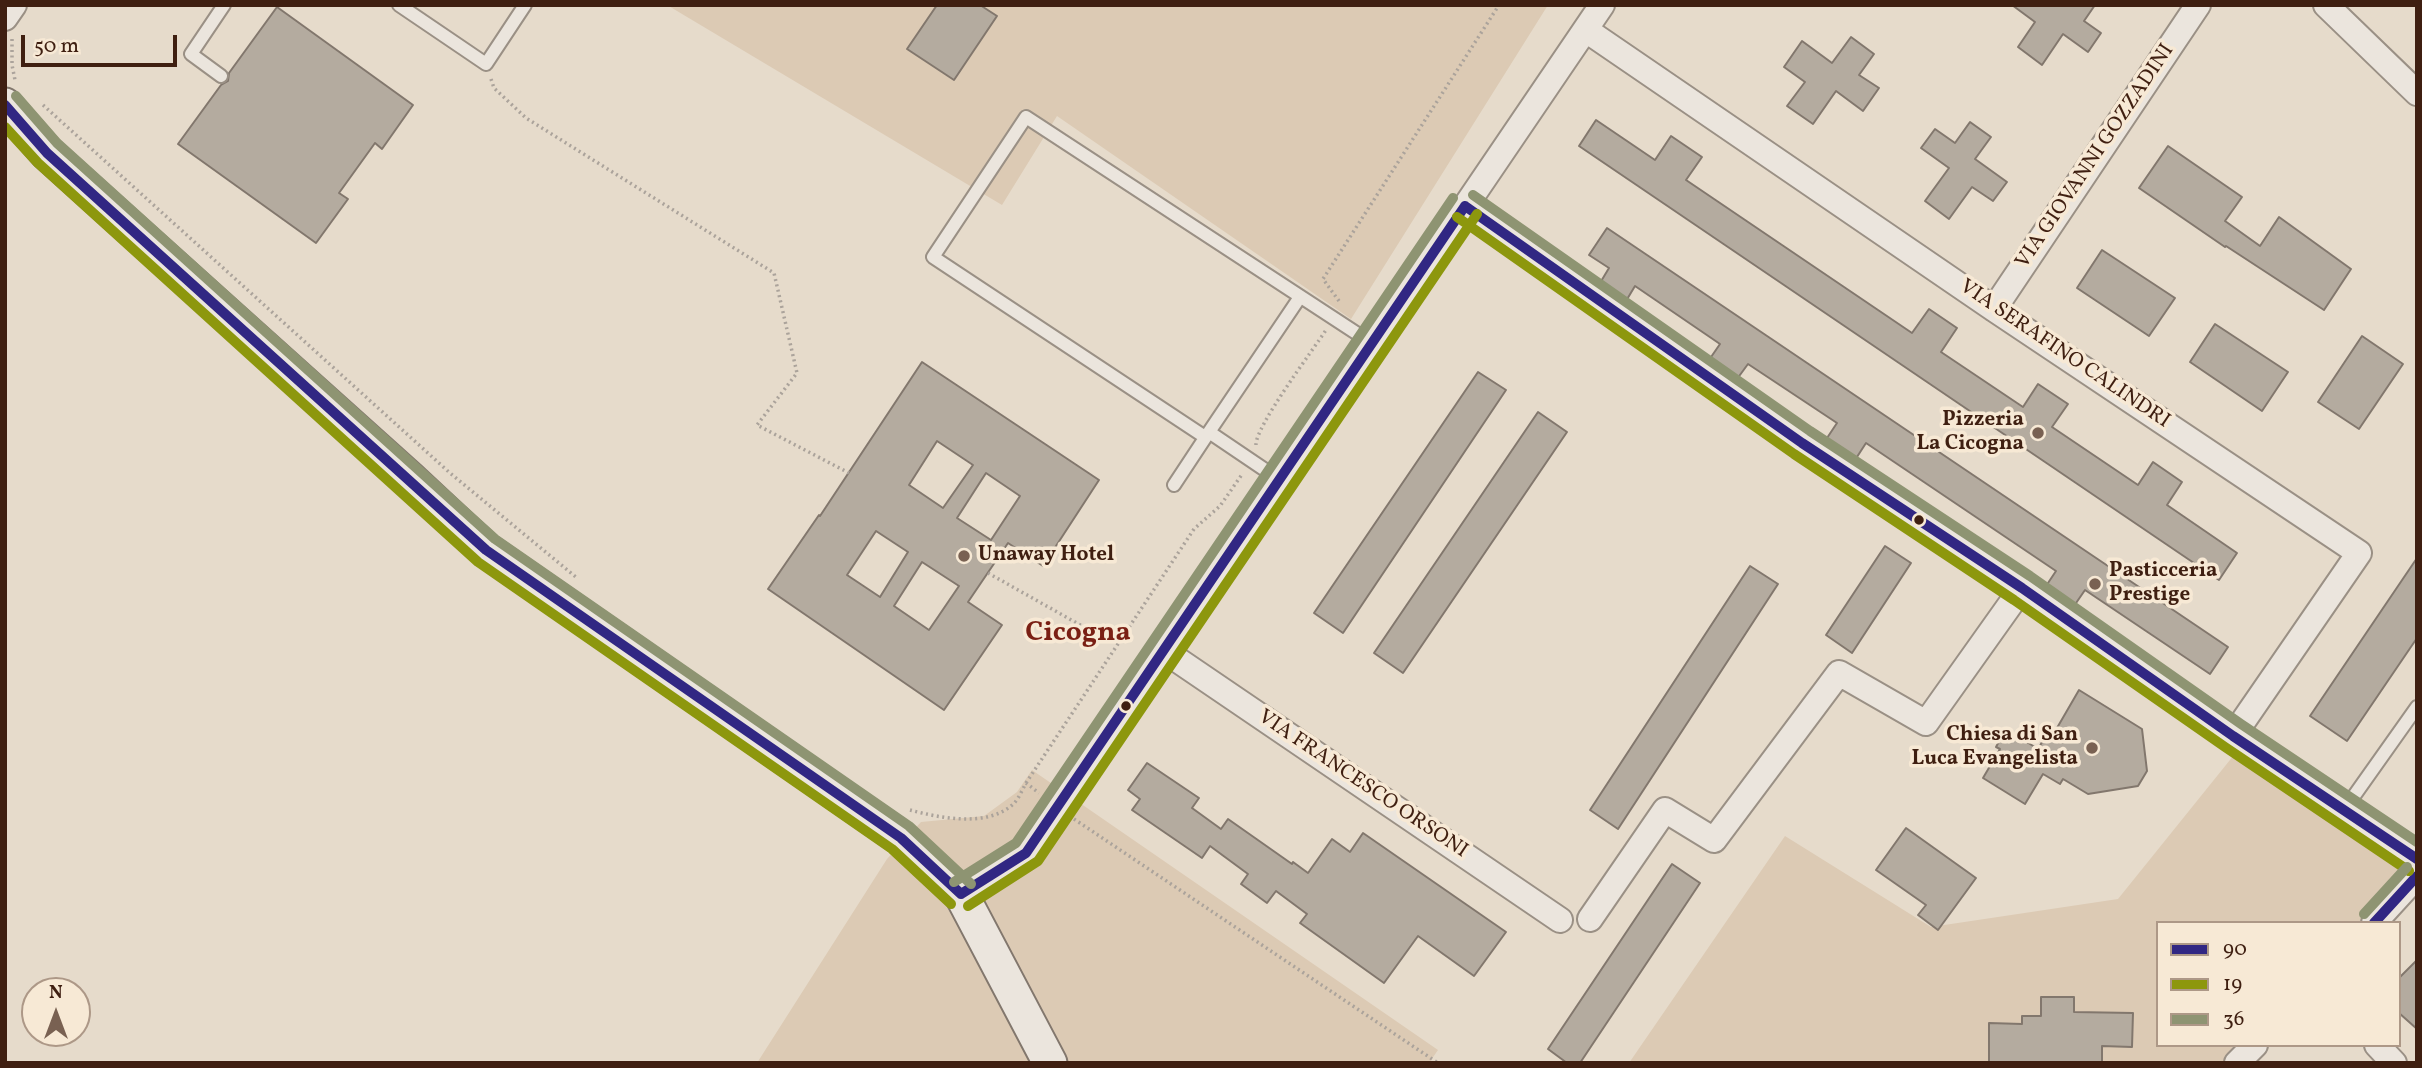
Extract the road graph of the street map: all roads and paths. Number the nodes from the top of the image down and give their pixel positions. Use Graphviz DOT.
graph roads {
  1 [pos="14,5"];
  2 [pos="224,5"];
  3 [pos="399,5"];
  4 [pos="525,5"];
  5 [pos="1499,5"];
  6 [pos="1602,5"];
  7 [pos="2198,5"];
  8 [pos="2331,7"];
  9 [pos="10,24"];
  10 [pos="1586,30"];
  11 [pos="486,64"];
  12 [pos="221,76"];
  13 [pos="2417,93"];
  14 [pos="19,97"];
  15 [pos="1465,206"];
  16 [pos="1300,296"];
  17 [pos="1994,309"];
  18 [pos="1333,318"];
  19 [pos="1373,344"];
  20 [pos="1207,434"];
  21 [pos="1251,460"];
  22 [pos="849,473"];
  23 [pos="1280,481"];
  24 [pos="1174,485"];
  25 [pos="988,573"];
  26 [pos="586,585"];
  27 [pos="2022,588"];
  28 [pos="1082,626"];
  29 [pos="1163,650"];
  30 [pos="2417,707"];
  31 [pos="2233,736"];
  32 [pos="1026,783"];
  33 [pos="1056,807"];
  34 [pos="906,810"];
  35 [pos="2344,810"];
  36 [pos="2417,859"];
  37 [pos="2417,876"];
  38 [pos="961,894"];
  39 [pos="1590,919"];
  40 [pos="1560,920"];
  41 [pos="2376,921"];
  42 [pos="2253,1047"];
  43 [pos="2378,1047"];
  44 [pos="1050,1063"];
  45 [pos="1438,1063"];
  46 [pos="2237,1063"];
  47 [pos="2394,1063"];
  1 -- 9 [label="street"];
  2 -- 12 [label="lane"];
  3 -- 11 [label="lane"];
  4 -- 11 [label="lane"];
  5 -- 18 [label="path"];
  6 -- 10 [label="street"];
  7 -- 17 [label="street, VIA GIOVANNI GOZZADINI"];
  8 -- 13 [label="street"];
  9 -- 14 [label="path"];
  10 -- 15 [label="street"];
  10 -- 17 [label="street, VIA SERAFINO CALINDRI"];
  11 -- 22 [label="path"];
  14 -- 26 [label="path"];
  14 -- 38 [label="main road"];
  15 -- 19 [label="street"];
  15 -- 27 [label="street"];
  16 -- 18 [label="lane"];
  16 -- 20 [label="lane"];
  16 -- 20 [label="lane"];
  17 -- 31 [label="street, VIA SERAFINO CALINDRI"];
  18 -- 19 [label="lane"];
  18 -- 21 [label="path"];
  19 -- 23 [label="street"];
  20 -- 21 [label="lane"];
  20 -- 24 [label="lane"];
  21 -- 23 [label="lane"];
  21 -- 32 [label="path"];
  23 -- 29 [label="street"];
  25 -- 28 [label="path"];
  27 -- 31 [label="street"];
  27 -- 39 [label="street"];
  29 -- 33 [label="street"];
  29 -- 40 [label="street, VIA FRANCESCO ORSONI"];
  30 -- 35 [label="lane"];
  31 -- 35 [label="street"];
  32 -- 33 [label="path"];
  32 -- 34 [label="path"];
  33 -- 38 [label="street"];
  33 -- 45 [label="path"];
  35 -- 36 [label="street"];
  37 -- 41 [label="street"];
  38 -- 44 [label="main road"];
  42 -- 46 [label="street"];
  43 -- 47 [label="street"];
}
